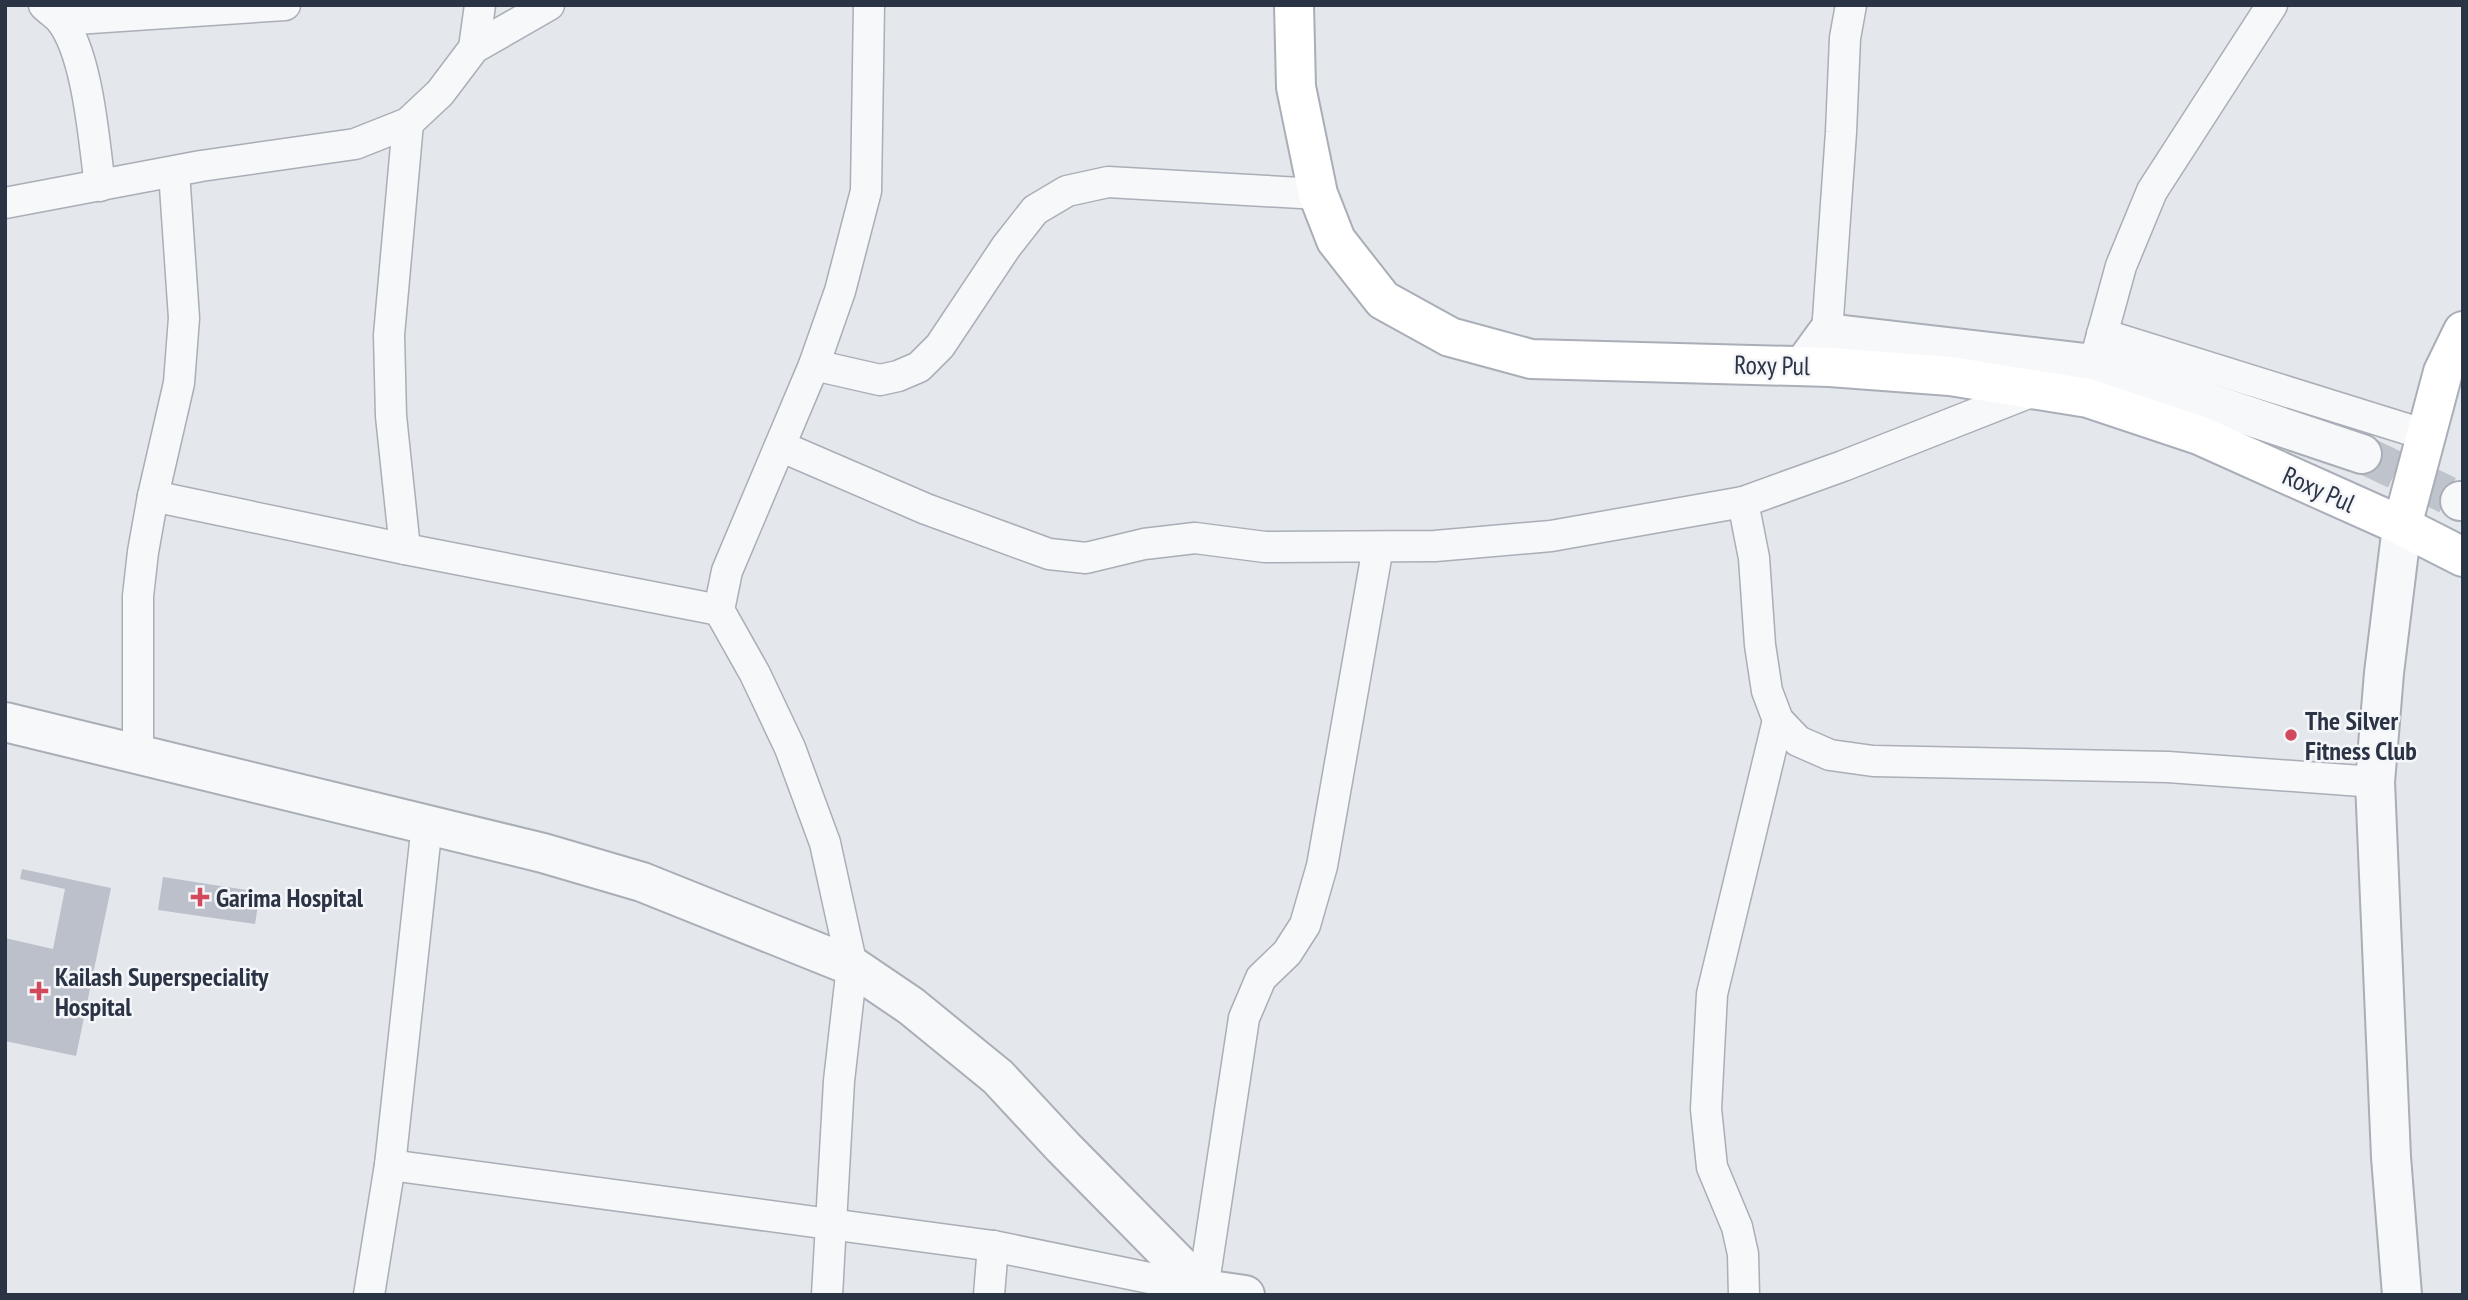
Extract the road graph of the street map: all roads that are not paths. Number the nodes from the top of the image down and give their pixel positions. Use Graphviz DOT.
graph roads {
  1 [pos="285,5"];
  2 [pos="480,5"];
  3 [pos="549,5"];
  4 [pos="869,5"];
  5 [pos="1294,5"];
  6 [pos="1852,5"];
  7 [pos="2272,5"];
  8 [pos="52,13"];
  9 [pos="474,48"];
  10 [pos="408,123"];
  11 [pos="174,172"];
  12 [pos="100,186"];
  13 [pos="1318,194"];
  14 [pos="5,203"];
  15 [pos="2463,331"];
  16 [pos="1827,333"];
  17 [pos="2098,349"];
  18 [pos="814,365"];
  19 [pos="1803,366"];
  20 [pos="2036,390"];
  21 [pos="2426,435"];
  22 [pos="780,446"];
  23 [pos="2362,453"];
  24 [pos="153,496"];
  25 [pos="1743,502"];
  26 [pos="2402,526"];
  27 [pos="1378,547"];
  28 [pos="405,550"];
  29 [pos="2460,555"];
  30 [pos="719,610"];
  31 [pos="1778,720"];
  32 [pos="5,722"];
  33 [pos="138,755"];
  34 [pos="2375,782"];
  35 [pos="427,824"];
  36 [pos="852,966"];
  37 [pos="390,1165"];
  38 [pos="830,1224"];
  39 [pos="993,1246"];
  40 [pos="1202,1292"];
  41 [pos="369,1295"];
  42 [pos="827,1295"];
  43 [pos="989,1295"];
  44 [pos="1245,1295"];
  45 [pos="1744,1295"];
  46 [pos="2402,1295"];
  1 -- 8 [label="street"];
  2 -- 9 [label="street"];
  3 -- 9 [label="street"];
  4 -- 18 [label="street"];
  5 -- 13 [label="main road, Roxy Pul"];
  6 -- 16 [label="street"];
  7 -- 17 [label="street"];
  8 -- 12 [label="street"];
  9 -- 10 [label="street"];
  10 -- 11 [label="street"];
  10 -- 28 [label="street"];
  11 -- 12 [label="street"];
  11 -- 24 [label="street"];
  12 -- 14 [label="street"];
  13 -- 18 [label="street"];
  13 -- 19 [label="main road, Roxy Pul"];
  15 -- 21 [label="main road"];
  16 -- 17 [label="street"];
  16 -- 19 [label="street"];
  17 -- 21 [label="street"];
  17 -- 23 [label="street"];
  18 -- 22 [label="street"];
  19 -- 20 [label="main road, Roxy Pul"];
  20 -- 25 [label="street"];
  20 -- 26 [label="main road, Roxy Pul"];
  21 -- 26 [label="main road"];
  22 -- 27 [label="street"];
  22 -- 30 [label="street"];
  24 -- 28 [label="street"];
  24 -- 33 [label="street"];
  25 -- 27 [label="street"];
  25 -- 31 [label="street"];
  26 -- 29 [label="main road, Roxy Pul"];
  26 -- 34 [label="street"];
  27 -- 40 [label="street"];
  28 -- 30 [label="street"];
  30 -- 36 [label="street"];
  31 -- 34 [label="street"];
  31 -- 45 [label="street"];
  32 -- 33 [label="street"];
  33 -- 35 [label="street"];
  34 -- 46 [label="street"];
  35 -- 36 [label="street"];
  35 -- 37 [label="street"];
  36 -- 38 [label="street"];
  36 -- 40 [label="street"];
  37 -- 38 [label="street"];
  37 -- 41 [label="street"];
  38 -- 39 [label="street"];
  38 -- 42 [label="street"];
  39 -- 40 [label="street"];
  39 -- 43 [label="street"];
  40 -- 44 [label="street"];
}
